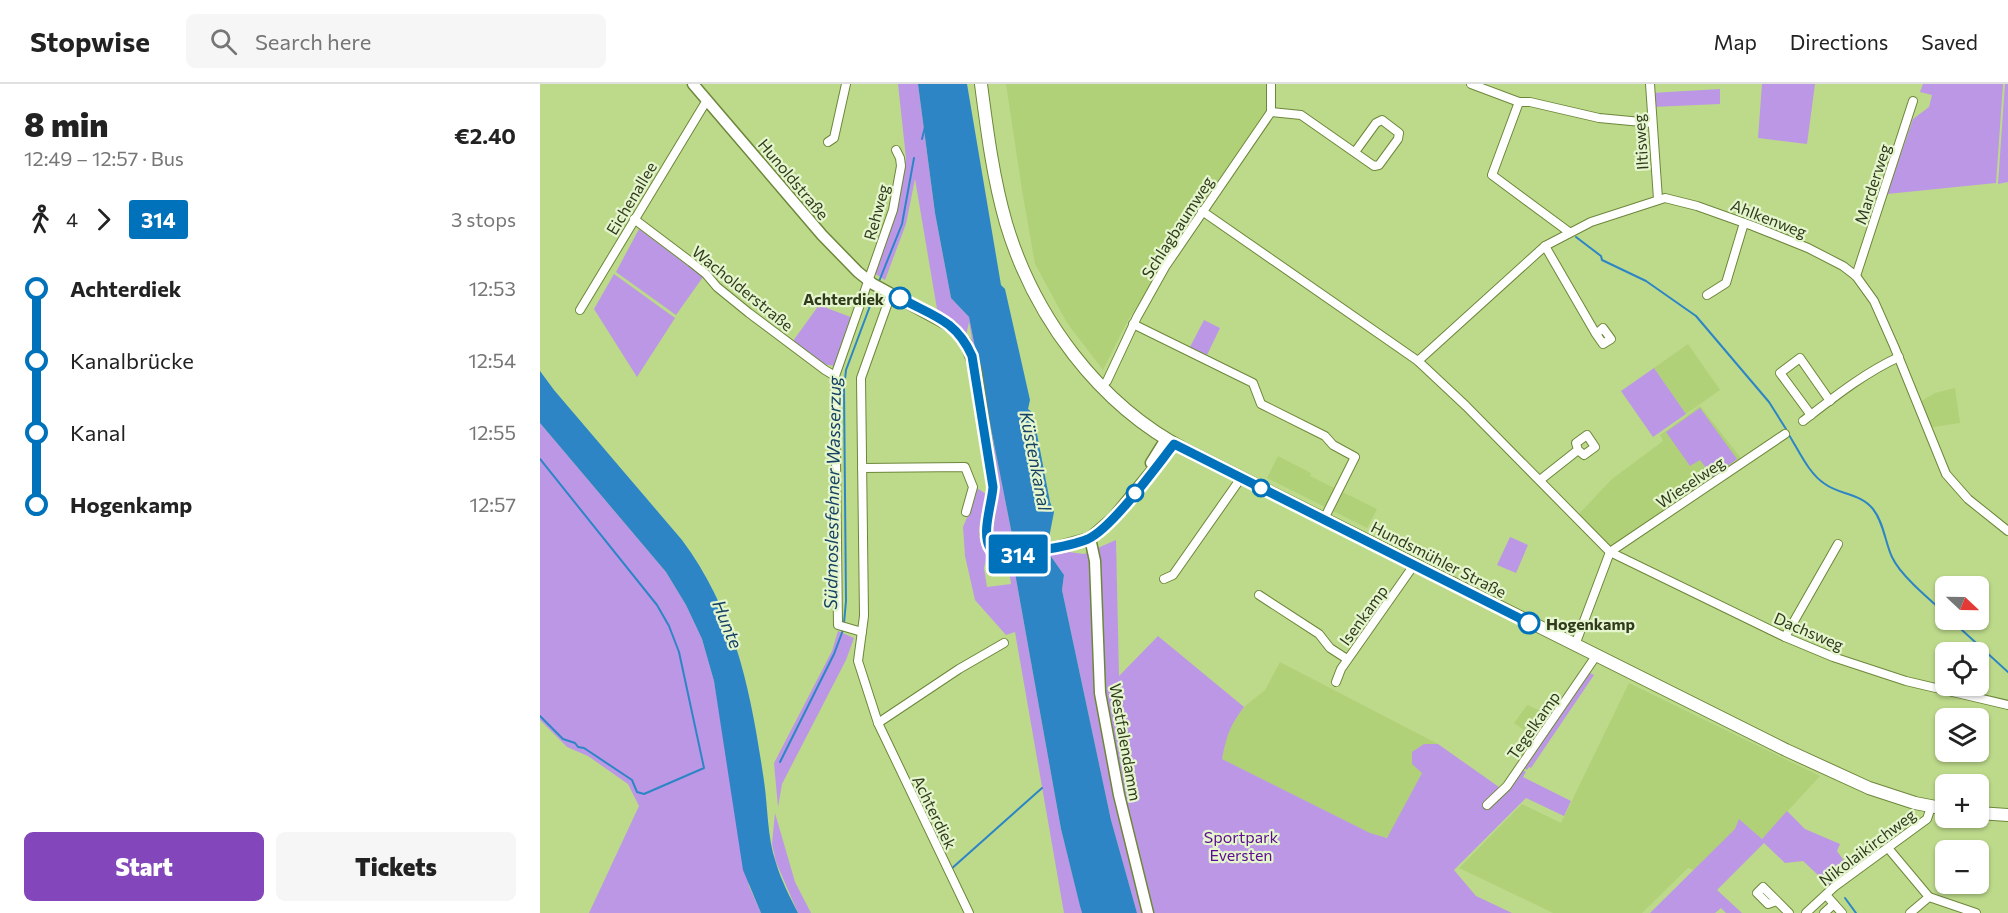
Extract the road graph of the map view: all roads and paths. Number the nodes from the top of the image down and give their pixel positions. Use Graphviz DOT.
graph roads {
  1 [pos="846,84"];
  2 [pos="981,84"];
  3 [pos="1271,84"];
  4 [pos="1471,84"];
  5 [pos="1650,84"];
  6 [pos="696,85"];
  7 [pos="707,100"];
  8 [pos="1913,101"];
  9 [pos="1519,102"];
  10 [pos="1271,111"];
  11 [pos="1652,123"];
  12 [pos="828,142"];
  13 [pos="896,150"];
  14 [pos="1355,152"];
  15 [pos="1658,199"];
  16 [pos="1202,211"];
  17 [pos="634,219"];
  18 [pos="1744,223"];
  19 [pos="1569,232"];
  20 [pos="1545,246"];
  21 [pos="1856,276"];
  22 [pos="879,287"];
  23 [pos="1707,295"];
  24 [pos="580,310"];
  25 [pos="1133,324"];
  26 [pos="1596,334"];
  27 [pos="1899,357"];
  28 [pos="1418,361"];
  29 [pos="835,376"];
  30 [pos="1102,386"];
  31 [pos="1830,401"];
  32 [pos="1811,415"];
  33 [pos="1803,421"];
  34 [pos="1785,434"];
  35 [pos="1170,442"];
  36 [pos="1578,450"];
  37 [pos="862,468"];
  38 [pos="1241,478"];
  39 [pos="1540,480"];
  40 [pos="966,512"];
  41 [pos="1324,519"];
  42 [pos="2008,531"];
  43 [pos="1090,538"];
  44 [pos="1838,544"];
  45 [pos="1610,552"];
  46 [pos="1414,565"];
  47 [pos="1164,579"];
  48 [pos="1259,595"];
  49 [pos="862,632"];
  50 [pos="1785,637"];
  51 [pos="1004,643"];
  52 [pos="1575,645"];
  53 [pos="1596,656"];
  54 [pos="1347,659"];
  55 [pos="1336,682"];
  56 [pos="2008,705"];
  57 [pos="878,723"];
  58 [pos="1487,805"];
  59 [pos="1930,807"];
  60 [pos="1935,808"];
  61 [pos="1989,814"];
  62 [pos="2008,815"];
  63 [pos="1888,848"];
  64 [pos="1826,895"];
  65 [pos="1929,897"];
  66 [pos="1778,902"];
  67 [pos="1834,904"];
  68 [pos="1814,905"];
  69 [pos="969,913"];
  70 [pos="1148,913"];
  71 [pos="1789,913"];
  72 [pos="1806,913"];
  73 [pos="1822,913"];
  74 [pos="1842,913"];
  75 [pos="1910,913"];
  76 [pos="1976,913"];
  1 -- 12 [label="street"];
  2 -- 30 [label="main road, Hundsmühler Straße"];
  3 -- 10 [label="street"];
  4 -- 9 [label="street"];
  5 -- 11 [label="street, Iltisweg"];
  6 -- 7 [label="street, Hunoldstraße"];
  7 -- 17 [label="street, Eichenallee"];
  7 -- 22 [label="street, Hunoldstraße"];
  8 -- 21 [label="street, Marderweg"];
  9 -- 11 [label="street"];
  9 -- 19 [label="street"];
  10 -- 14 [label="street"];
  10 -- 16 [label="street, Schlagbaumweg"];
  11 -- 15 [label="street, Iltisweg"];
  13 -- 22 [label="street, Rehweg"];
  14 -- 14 [label="street"];
  15 -- 18 [label="street, Ahlkenweg"];
  15 -- 19 [label="street, Ahlkenweg"];
  16 -- 25 [label="street, Schlagbaumweg"];
  16 -- 28 [label="street"];
  17 -- 24 [label="street, Eichenallee"];
  17 -- 29 [label="street, Wacholderstraße"];
  18 -- 21 [label="street, Ahlkenweg"];
  18 -- 23 [label="street"];
  19 -- 20 [label="street, Ahlkenweg"];
  20 -- 26 [label="street"];
  20 -- 28 [label="street, Ahlkenweg"];
  21 -- 27 [label="street, Ahlkenweg"];
  22 -- 29 [label="street"];
  22 -- 37 [label="street, Achterdiek"];
  22 -- 43 [label="street"];
  25 -- 30 [label="street, Schlagbaumweg"];
  25 -- 41 [label="street"];
  27 -- 31 [label="street"];
  27 -- 42 [label="street, Ahlkenweg"];
  28 -- 39 [label="street"];
  29 -- 49 [label="street"];
  30 -- 35 [label="main road, Hundsmühler Straße"];
  31 -- 32 [label="street"];
  31 -- 32 [label="street"];
  32 -- 33 [label="street"];
  34 -- 45 [label="street, Wieselweg"];
  35 -- 38 [label="main road, Hundsmühler Straße"];
  35 -- 43 [label="street"];
  36 -- 39 [label="street"];
  37 -- 40 [label="street"];
  37 -- 49 [label="street, Achterdiek"];
  38 -- 41 [label="main road, Hundsmühler Straße"];
  38 -- 47 [label="street"];
  39 -- 45 [label="street"];
  41 -- 46 [label="main road, Hundsmühler Straße"];
  43 -- 70 [label="street, Westfalendamm"];
  44 -- 50 [label="street"];
  45 -- 50 [label="street, Dachsweg"];
  45 -- 52 [label="street"];
  46 -- 52 [label="main road, Hundsmühler Straße"];
  46 -- 54 [label="street, Isenkamp"];
  48 -- 54 [label="street"];
  49 -- 57 [label="street, Achterdiek"];
  50 -- 56 [label="street, Dachsweg"];
  51 -- 57 [label="street"];
  52 -- 53 [label="main road, Hundsmühler Straße"];
  53 -- 58 [label="street, Tegelkamp"];
  53 -- 59 [label="main road, Hundsmühler Straße"];
  54 -- 55 [label="street, Isenkamp"];
  57 -- 69 [label="street, Achterdiek"];
  59 -- 60 [label="main road, Hundsmühler Straße"];
  59 -- 63 [label="street, Nikolaikirchweg"];
  61 -- 62 [label="main road"];
  63 -- 64 [label="street, Nikolaikirchweg"];
  63 -- 65 [label="street"];
  64 -- 67 [label="street"];
  64 -- 68 [label="street, Nikolaikirchweg"];
  65 -- 75 [label="street"];
  65 -- 76 [label="street"];
  66 -- 71 [label="street"];
  67 -- 73 [label="street, Nikolaikirchweg"];
  67 -- 74 [label="street"];
  68 -- 72 [label="street, Nikolaikirchweg"];
  68 -- 73 [label="street, Nikolaikirchweg"];
}
